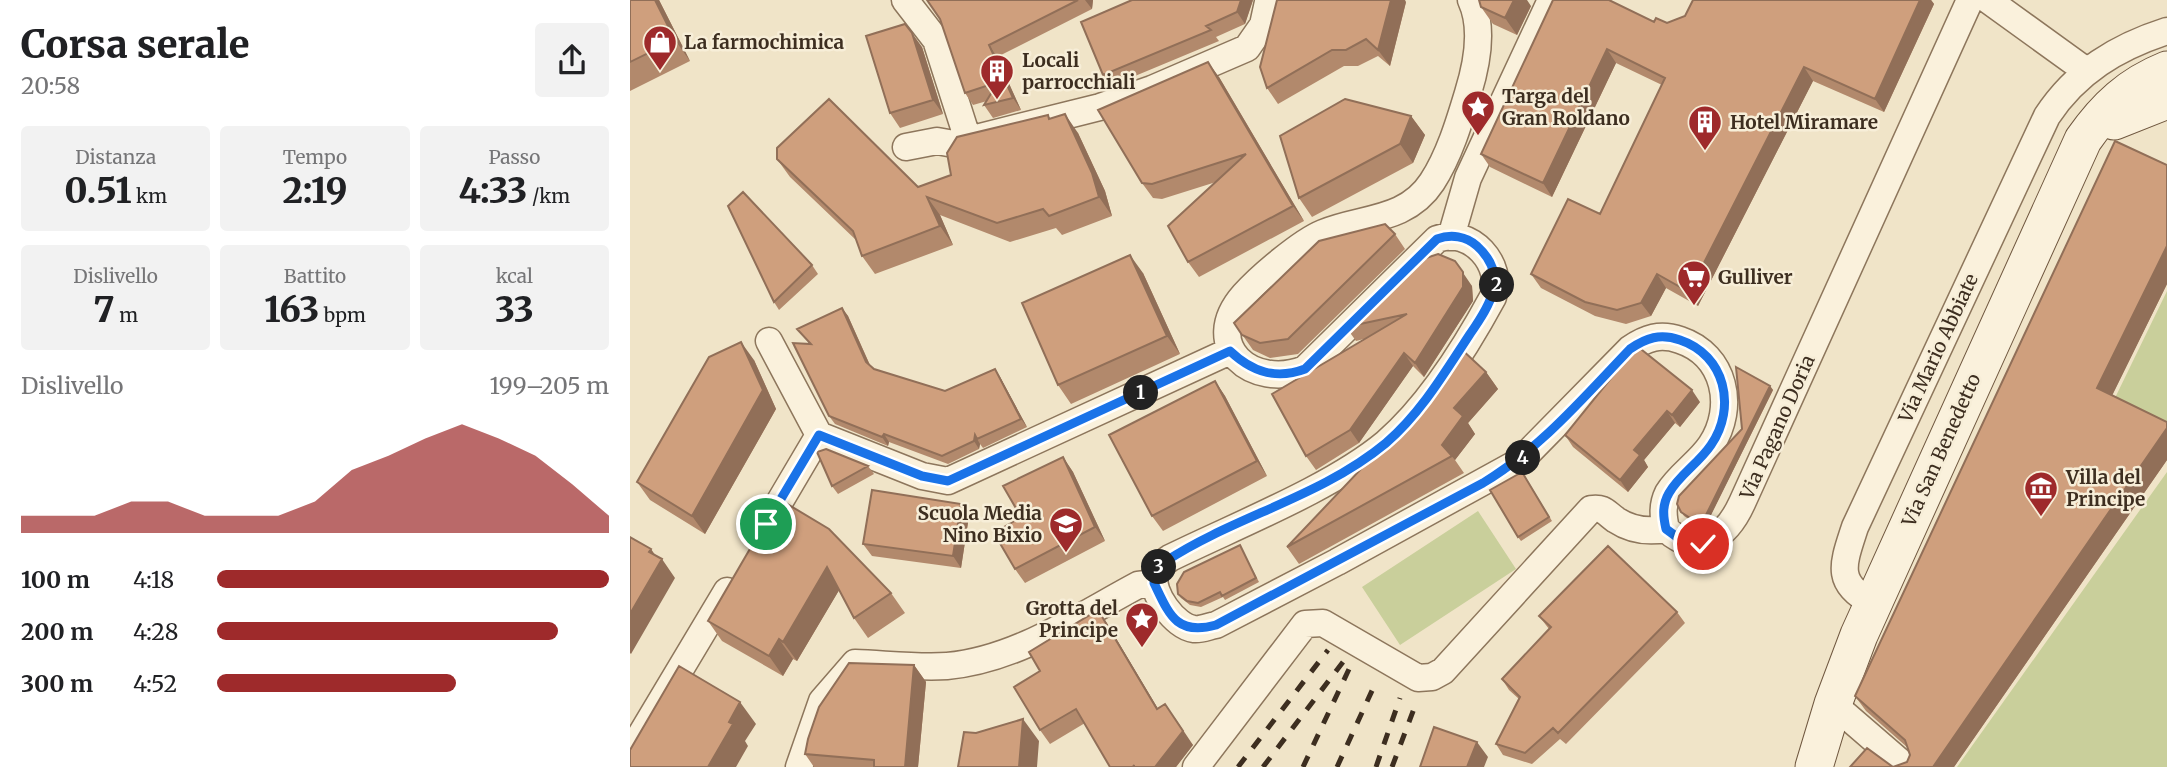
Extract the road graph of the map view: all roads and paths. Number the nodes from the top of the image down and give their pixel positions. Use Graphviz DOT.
graph roads {
  1 [pos="905,0"];
  2 [pos="1471,0"];
  3 [pos="1550,0"];
  4 [pos="1970,0"];
  5 [pos="1988,0"];
  6 [pos="1268,2"];
  7 [pos="2167,31"];
  8 [pos="2079,66"];
  9 [pos="2167,70"];
  10 [pos="2167,100"];
  11 [pos="968,140"];
  12 [pos="2084,140"];
  13 [pos="906,147"];
  14 [pos="1451,237"];
  15 [pos="769,341"];
  16 [pos="1230,351"];
  17 [pos="819,435"];
  18 [pos="1666,529"];
  19 [pos="1154,583"];
  20 [pos="1873,603"];
  21 [pos="1833,704"];
  22 [pos="630,753"];
  23 [pos="799,767"];
  24 [pos="1196,767"];
  25 [pos="1814,767"];
  26 [pos="1906,767"];
  1 -- 11 [label="street"];
  2 -- 16 [label="street"];
  3 -- 14 [label="street"];
  4 -- 18 [label="street, Via Pagano Doria"];
  5 -- 8 [label="street"];
  6 -- 11 [label="street"];
  7 -- 8 [label="street"];
  8 -- 20 [label="street, Via Mario Abbiate"];
  9 -- 12 [label="main road, Via San Benedetto"];
  10 -- 12 [label="main road"];
  11 -- 13 [label="street"];
  12 -- 20 [label="main road, Via San Benedetto"];
  14 -- 16 [label="street"];
  14 -- 19 [label="street"];
  15 -- 17 [label="street"];
  16 -- 17 [label="street"];
  17 -- 22 [label="street"];
  18 -- 19 [label="street"];
  18 -- 24 [label="street"];
  19 -- 23 [label="street"];
  20 -- 21 [label="main road, Via San Benedetto"];
  21 -- 25 [label="main road, Via San Benedetto"];
  21 -- 26 [label="street"];
}
